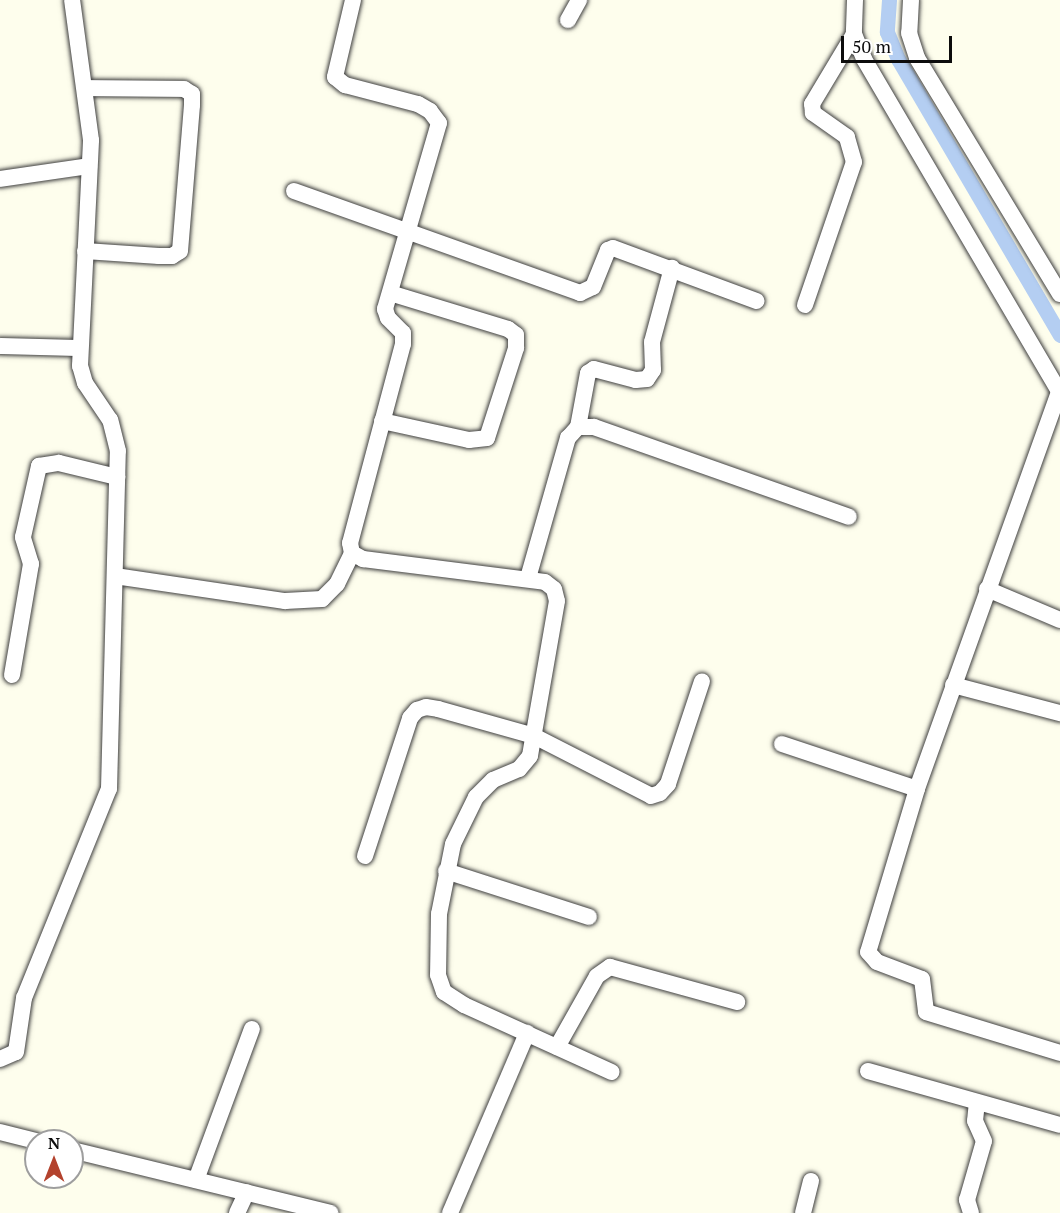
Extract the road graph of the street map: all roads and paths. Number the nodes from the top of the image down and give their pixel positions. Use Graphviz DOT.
graph roads {
  1 [pos="72,0"];
  2 [pos="353,0"];
  3 [pos="579,0"];
  4 [pos="855,0"];
  5 [pos="911,0"];
  6 [pos="567,20"];
  7 [pos="854,34"];
  8 [pos="86,88"];
  9 [pos="89,166"];
  10 [pos="0,179"];
  11 [pos="294,191"];
  12 [pos="409,230"];
  13 [pos="85,250"];
  14 [pos="672,268"];
  15 [pos="390,293"];
  16 [pos="1060,294"];
  17 [pos="756,300"];
  18 [pos="805,305"];
  19 [pos="0,346"];
  20 [pos="79,348"];
  21 [pos="1060,393"];
  22 [pos="382,421"];
  23 [pos="578,428"];
  24 [pos="117,477"];
  25 [pos="849,517"];
  26 [pos="352,553"];
  27 [pos="115,576"];
  28 [pos="528,578"];
  29 [pos="987,589"];
  30 [pos="1060,620"];
  31 [pos="12,675"];
  32 [pos="702,681"];
  33 [pos="953,686"];
  34 [pos="1060,713"];
  35 [pos="534,736"];
  36 [pos="782,744"];
  37 [pos="917,789"];
  38 [pos="365,856"];
  39 [pos="446,871"];
  40 [pos="589,917"];
  41 [pos="737,1002"];
  42 [pos="252,1029"];
  43 [pos="527,1033"];
  44 [pos="557,1047"];
  45 [pos="1060,1053"];
  46 [pos="0,1059"];
  47 [pos="868,1071"];
  48 [pos="612,1072"];
  49 [pos="977,1102"];
  50 [pos="1060,1125"];
  51 [pos="0,1132"];
  52 [pos="24,1138"];
  53 [pos="84,1153"];
  54 [pos="196,1180"];
  55 [pos="811,1181"];
  56 [pos="247,1192"];
  57 [pos="237,1213"];
  58 [pos="330,1213"];
  59 [pos="450,1213"];
  60 [pos="803,1213"];
  61 [pos="971,1213"];
  1 -- 8 [label="street"];
  2 -- 12 [label="street"];
  3 -- 6 [label="street"];
  4 -- 7 [label="street"];
  5 -- 16 [label="street"];
  7 -- 18 [label="street"];
  7 -- 21 [label="street"];
  8 -- 9 [label="street"];
  8 -- 13 [label="street"];
  9 -- 10 [label="street"];
  9 -- 13 [label="street"];
  11 -- 12 [label="street"];
  12 -- 14 [label="street"];
  12 -- 15 [label="street"];
  13 -- 20 [label="street"];
  14 -- 17 [label="street"];
  14 -- 23 [label="street"];
  15 -- 22 [label="street"];
  15 -- 22 [label="street"];
  19 -- 20 [label="street"];
  20 -- 24 [label="street"];
  21 -- 29 [label="street"];
  22 -- 26 [label="street"];
  23 -- 25 [label="street"];
  23 -- 28 [label="street"];
  24 -- 27 [label="street"];
  24 -- 31 [label="street"];
  26 -- 27 [label="street"];
  26 -- 28 [label="street"];
  27 -- 46 [label="street"];
  28 -- 35 [label="street"];
  29 -- 30 [label="street"];
  29 -- 33 [label="street"];
  32 -- 35 [label="street"];
  33 -- 34 [label="street"];
  33 -- 37 [label="street"];
  35 -- 38 [label="street"];
  35 -- 39 [label="street"];
  36 -- 37 [label="street"];
  37 -- 45 [label="street"];
  39 -- 40 [label="street"];
  39 -- 43 [label="street"];
  41 -- 44 [label="street"];
  42 -- 54 [label="street"];
  43 -- 44 [label="street"];
  43 -- 59 [label="street"];
  44 -- 48 [label="street"];
  47 -- 49 [label="street"];
  49 -- 50 [label="street"];
  49 -- 61 [label="street"];
  51 -- 52 [label="street"];
  53 -- 54 [label="street"];
  54 -- 56 [label="street"];
  55 -- 60 [label="street"];
  56 -- 57 [label="street"];
  56 -- 58 [label="street"];
}
